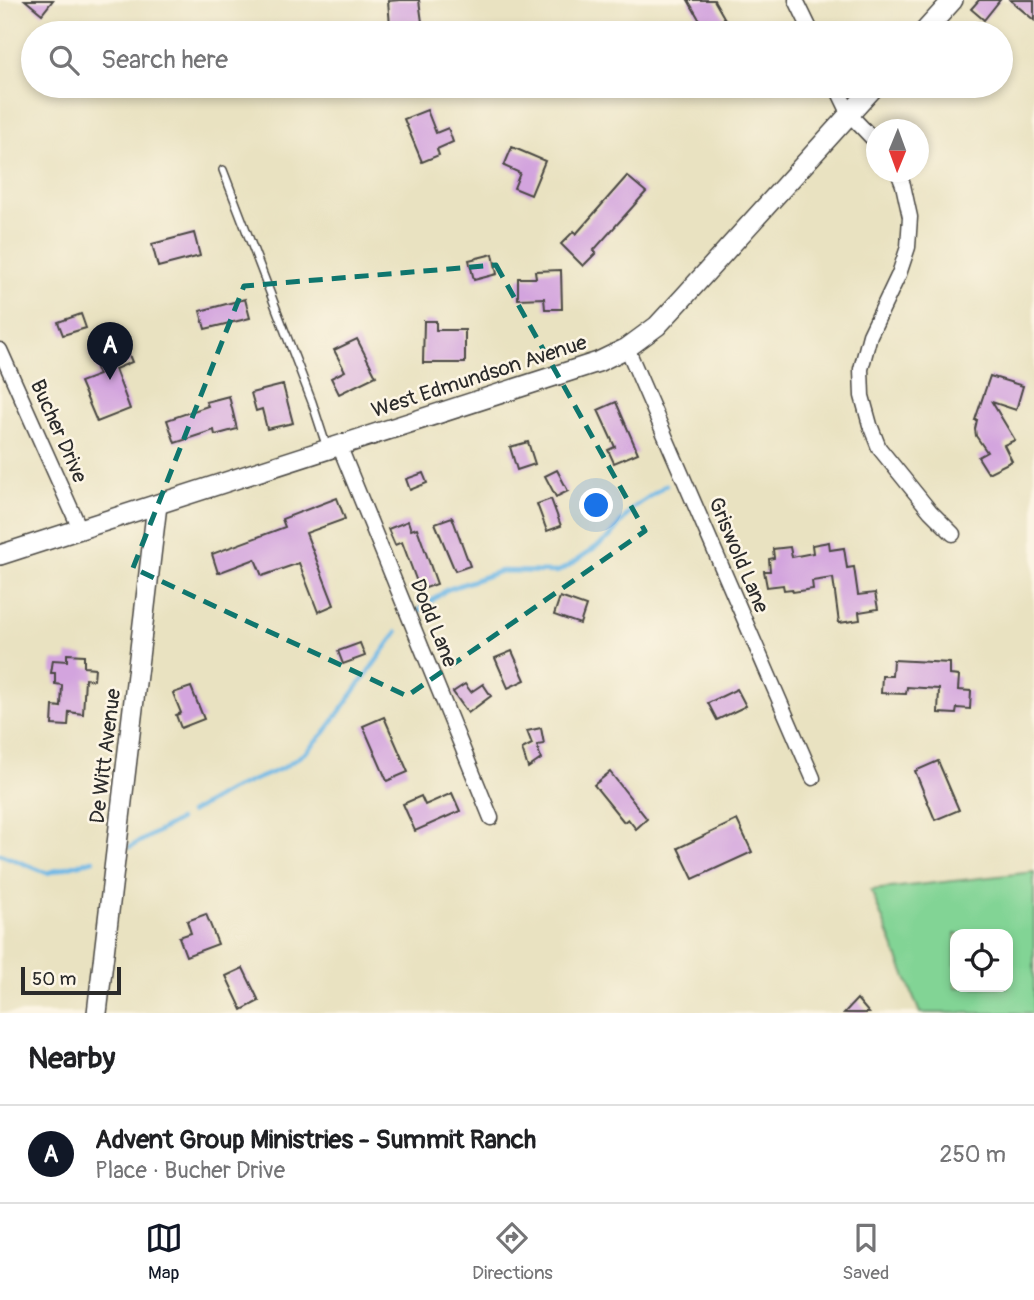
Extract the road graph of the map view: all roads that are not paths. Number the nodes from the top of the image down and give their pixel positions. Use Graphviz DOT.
graph roads {
  1 [pos="796,0"];
  2 [pos="953,0"];
  3 [pos="806,21"];
  4 [pos="933,21"];
  5 [pos="841,98"];
  6 [pos="864,98"];
  7 [pos="849,115"];
  8 [pos="866,131"];
  9 [pos="223,170"];
  10 [pos="903,182"];
  11 [pos="627,348"];
  12 [pos="0,350"];
  13 [pos="333,447"];
  14 [pos="157,505"];
  15 [pos="80,529"];
  16 [pos="953,534"];
  17 [pos="0,555"];
  18 [pos="813,779"];
  19 [pos="491,818"];
  20 [pos="97,1013"];
  1 -- 3 [label="street"];
  2 -- 4 [label="street"];
  5 -- 7 [label="street"];
  6 -- 7 [label="street, West Edmundson Avenue"];
  7 -- 8 [label="street"];
  7 -- 11 [label="street, West Edmundson Avenue"];
  9 -- 13 [label="lane"];
  10 -- 16 [label="street"];
  11 -- 13 [label="street, West Edmundson Avenue"];
  11 -- 18 [label="street, Griswold Lane"];
  12 -- 15 [label="street, Bucher Drive"];
  13 -- 14 [label="street, West Edmundson Avenue"];
  13 -- 19 [label="street, Dodd Lane"];
  14 -- 15 [label="street, West Edmundson Avenue"];
  14 -- 20 [label="street, De Witt Avenue"];
  15 -- 17 [label="street, West Edmundson Avenue"];
}
